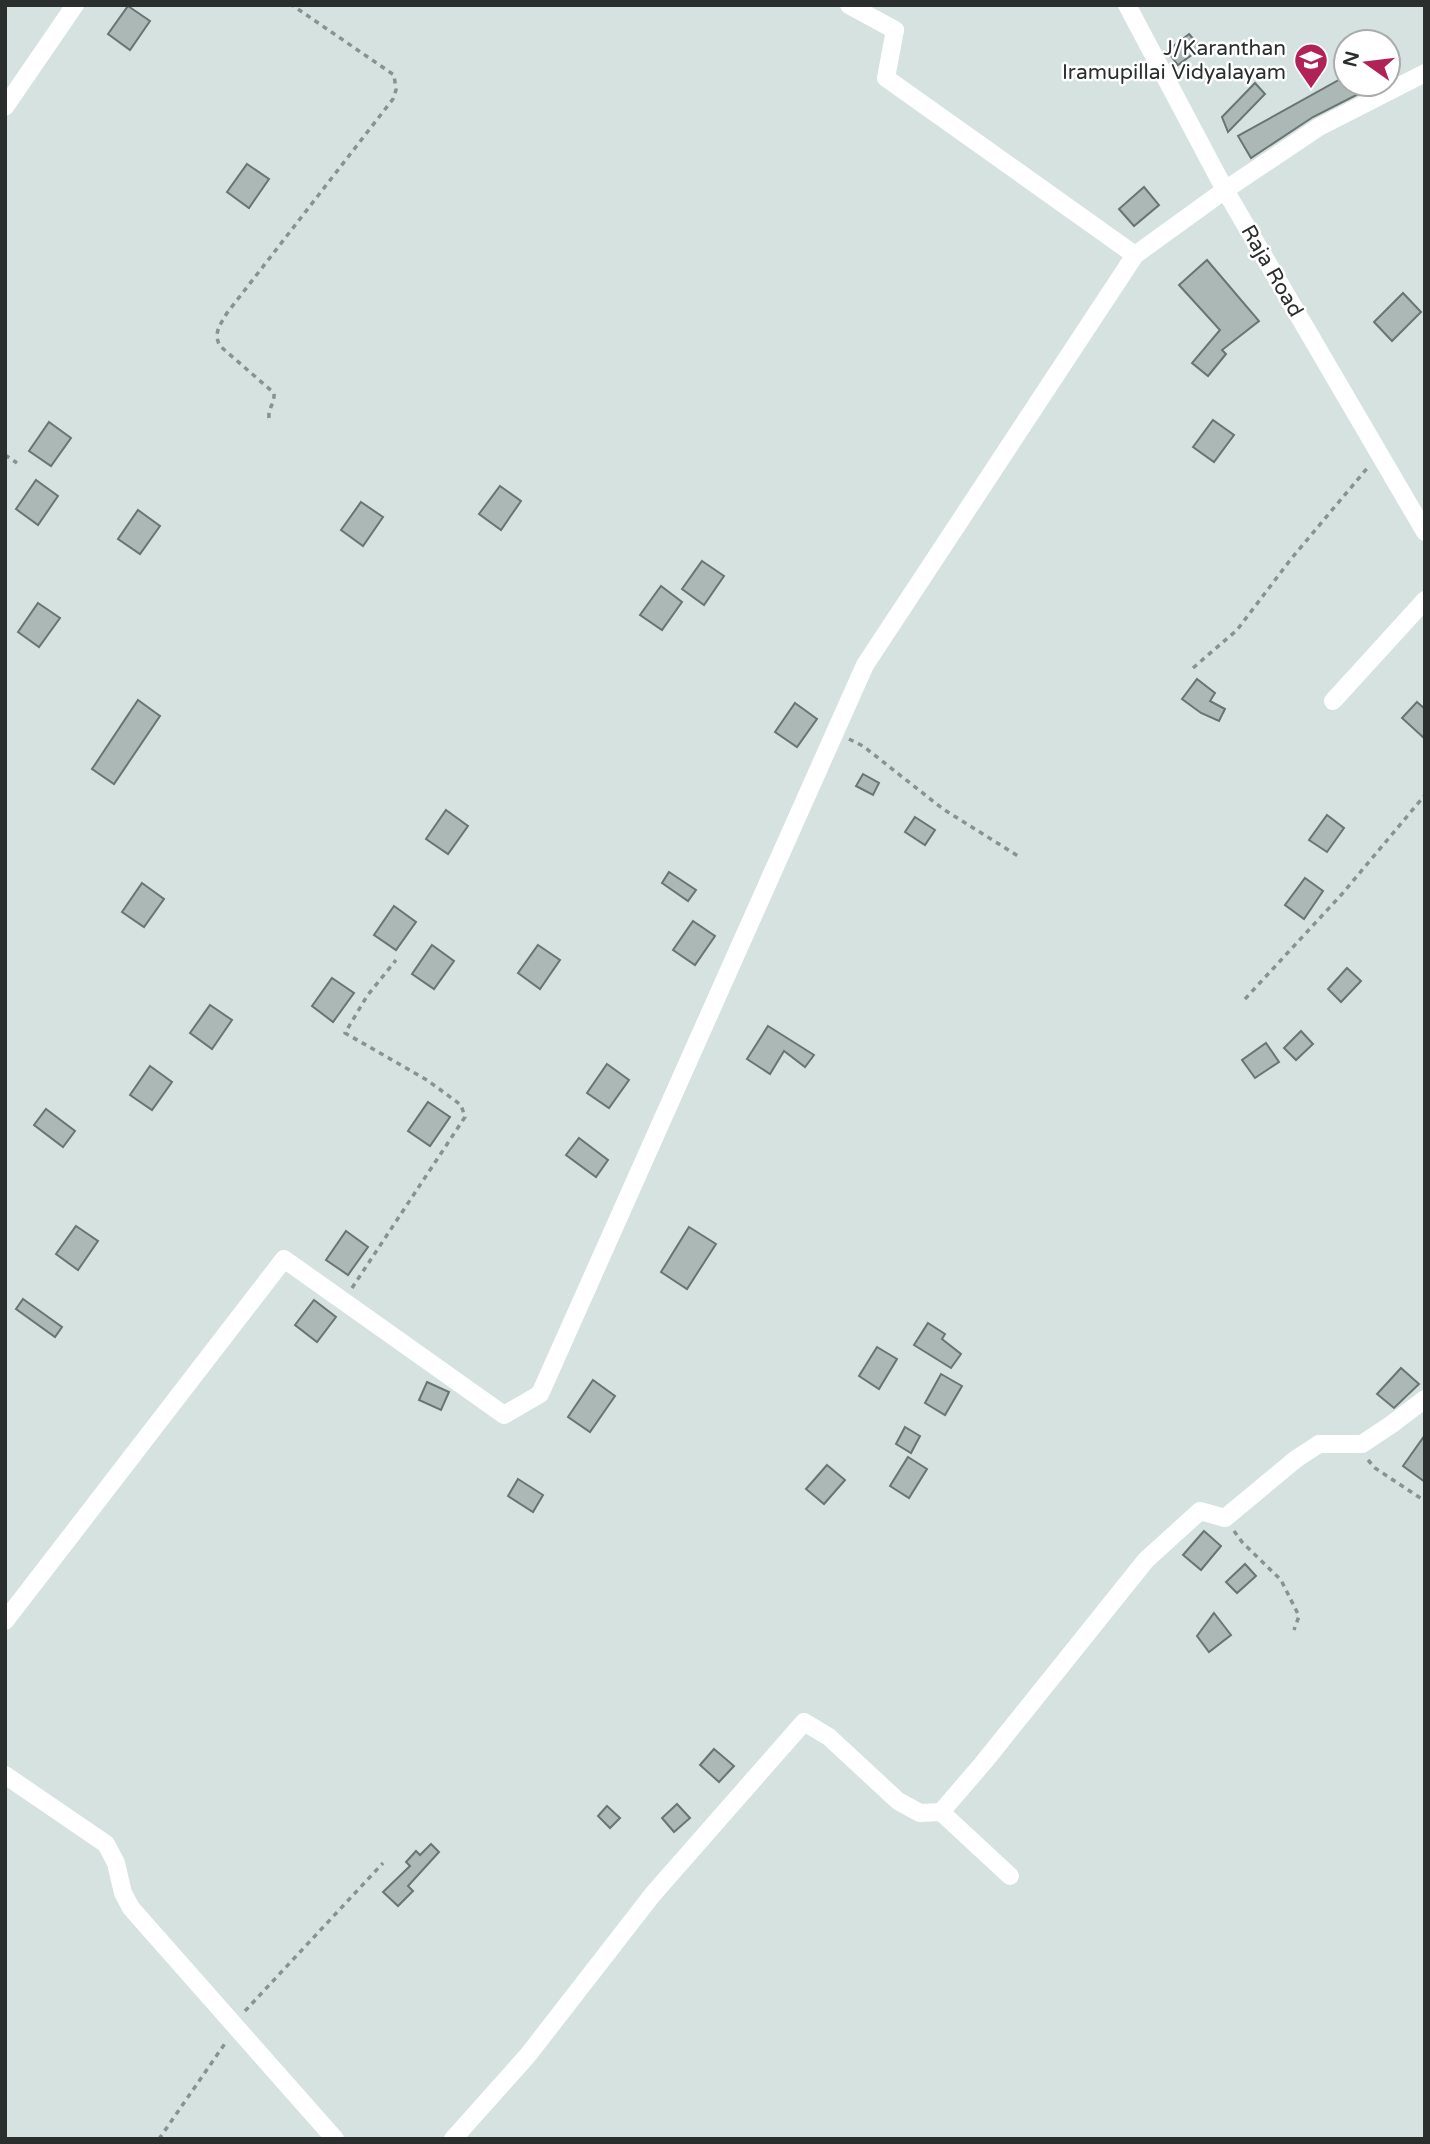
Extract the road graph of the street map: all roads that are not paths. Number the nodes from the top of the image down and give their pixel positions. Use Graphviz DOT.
graph roads {
  1 [pos="75,5"];
  2 [pos="849,5"];
  3 [pos="1127,5"];
  4 [pos="1425,73"];
  5 [pos="5,107"];
  6 [pos="1226,190"];
  7 [pos="1135,255"];
  8 [pos="1425,532"];
  9 [pos="1425,600"];
  10 [pos="1333,701"];
  11 [pos="1425,1399"];
  12 [pos="5,1621"];
  13 [pos="5,1775"];
  14 [pos="942,1812"];
  15 [pos="1010,1876"];
  16 [pos="335,2139"];
  17 [pos="453,2139"];
  1 -- 5 [label="street"];
  2 -- 7 [label="street"];
  3 -- 6 [label="street, Raja Road"];
  4 -- 6 [label="street"];
  6 -- 7 [label="street"];
  6 -- 8 [label="street, Raja Road"];
  7 -- 12 [label="street"];
  9 -- 10 [label="street"];
  11 -- 14 [label="street"];
  13 -- 16 [label="street"];
  14 -- 15 [label="street"];
  14 -- 17 [label="street"];
}
